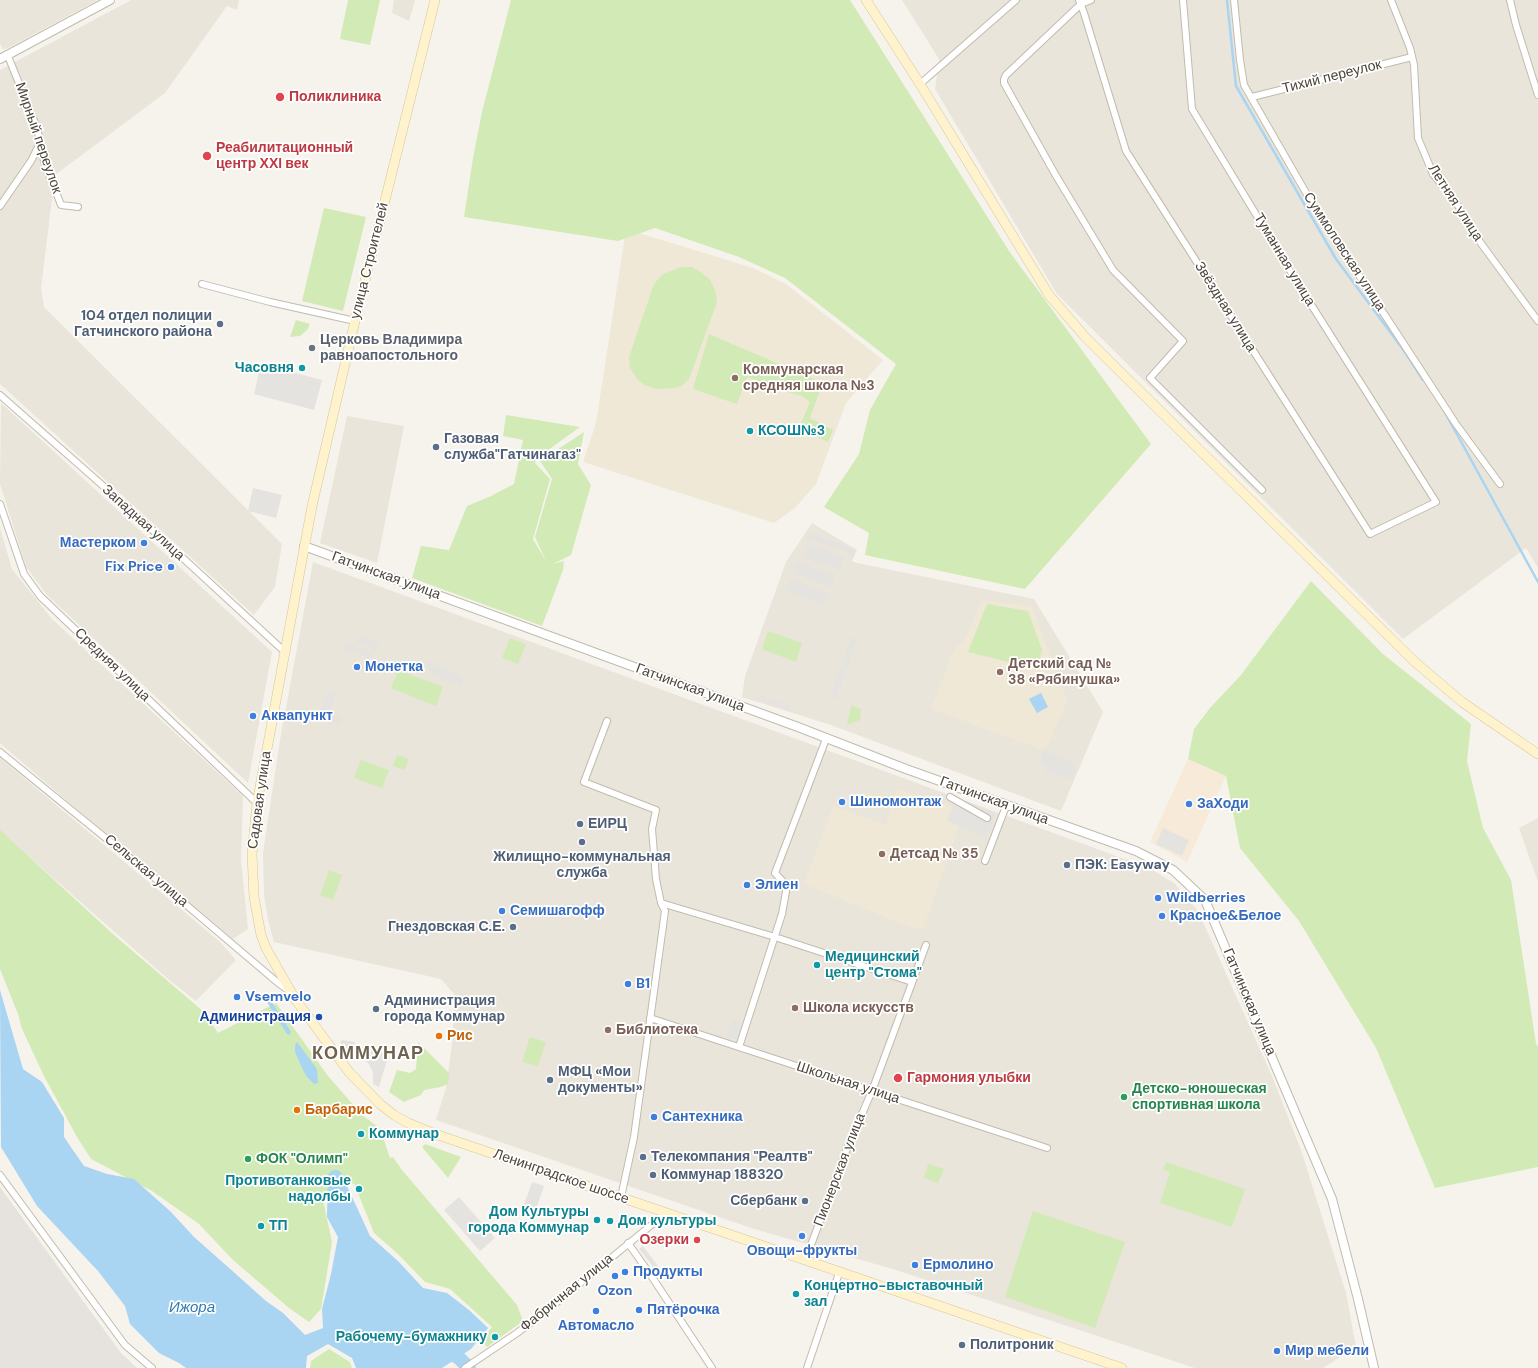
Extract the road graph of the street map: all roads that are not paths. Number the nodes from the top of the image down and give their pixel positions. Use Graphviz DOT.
graph roads {
  1 [pos="110,0"];
  2 [pos="435,0"];
  3 [pos="866,0"];
  4 [pos="1016,0"];
  5 [pos="1090,0"];
  6 [pos="1183,0"];
  7 [pos="1234,0"];
  8 [pos="1391,0"];
  9 [pos="1510,0"];
  10 [pos="1080,2"];
  11 [pos="3,56"];
  12 [pos="1412,57"];
  13 [pos="920,84"];
  14 [pos="1538,95"];
  15 [pos="1252,97"];
  16 [pos="40,143"];
  17 [pos="0,206"];
  18 [pos="78,207"];
  19 [pos="202,284"];
  20 [pos="355,321"];
  21 [pos="1538,321"];
  22 [pos="0,395"];
  23 [pos="1500,484"];
  24 [pos="1262,490"];
  25 [pos="1436,502"];
  26 [pos="0,504"];
  27 [pos="304,546"];
  28 [pos="285,652"];
  29 [pos="607,721"];
  30 [pos="826,739"];
  31 [pos="0,752"];
  32 [pos="1538,754"];
  33 [pos="950,797"];
  34 [pos="257,804"];
  35 [pos="1006,806"];
  36 [pos="987,818"];
  37 [pos="985,861"];
  38 [pos="661,903"];
  39 [pos="775,937"];
  40 [pos="926,945"];
  41 [pos="912,982"];
  42 [pos="290,991"];
  43 [pos="650,1018"];
  44 [pos="739,1047"];
  45 [pos="872,1091"];
  46 [pos="370,1095"];
  47 [pos="1047,1148"];
  48 [pos="0,1175"];
  49 [pos="621,1197"];
  50 [pos="666,1213"];
  51 [pos="628,1243"];
  52 [pos="805,1261"];
  53 [pos="839,1272"];
  54 [pos="152,1368"];
  55 [pos="465,1368"];
  56 [pos="712,1368"];
  57 [pos="807,1368"];
  58 [pos="1122,1368"];
  59 [pos="1374,1368"];
  1 -- 11 [label="street"];
  2 -- 20 [label="main road, улица Строителей"];
  3 -- 13 [label="main road"];
  4 -- 13 [label="street"];
  5 -- 10 [label="street"];
  6 -- 25 [label="street, Туманная улица"];
  7 -- 15 [label="street, Суммоловская улица"];
  8 -- 12 [label="street, Летняя улица"];
  9 -- 14 [label="street"];
  10 -- 24 [label="street"];
  10 -- 25 [label="street, Звёздная улица"];
  11 -- 16 [label="street, Мирный переулок"];
  12 -- 15 [label="street, Тихий переулок"];
  12 -- 21 [label="street, Летняя улица"];
  13 -- 32 [label="main road"];
  15 -- 23 [label="street, Суммоловская улица"];
  16 -- 17 [label="street"];
  16 -- 18 [label="street, Мирный переулок"];
  19 -- 20 [label="street"];
  20 -- 27 [label="main road, улица Строителей"];
  22 -- 28 [label="street, Западная улица"];
  26 -- 34 [label="street, Средняя улица"];
  27 -- 28 [label="main road, Садовая улица"];
  27 -- 30 [label="street, Гатчинская улица"];
  28 -- 34 [label="main road, Садовая улица"];
  29 -- 38 [label="street"];
  30 -- 35 [label="street, Гатчинская улица"];
  30 -- 39 [label="street"];
  31 -- 42 [label="street, Сельская улица"];
  33 -- 36 [label="street"];
  34 -- 42 [label="main road, Садовая улица"];
  35 -- 37 [label="street"];
  35 -- 59 [label="street, Гатчинская улица"];
  38 -- 39 [label="street"];
  38 -- 43 [label="street"];
  39 -- 41 [label="street"];
  39 -- 44 [label="street"];
  40 -- 41 [label="street, Пионерская улица"];
  41 -- 45 [label="street, Пионерская улица"];
  42 -- 46 [label="main road, Садовая улица"];
  43 -- 44 [label="street, Школьная улица"];
  43 -- 49 [label="street"];
  44 -- 45 [label="street, Школьная улица"];
  45 -- 47 [label="street, Школьная улица"];
  45 -- 52 [label="street, Пионерская улица"];
  46 -- 49 [label="main road, Ленинградское шоссе"];
  48 -- 54 [label="street"];
  49 -- 50 [label="main road, Ленинградское шоссе"];
  50 -- 51 [label="street, Фабричная улица"];
  50 -- 52 [label="main road, Ленинградское шоссе"];
  51 -- 55 [label="street, Фабричная улица"];
  51 -- 56 [label="street"];
  52 -- 53 [label="main road, Ленинградское шоссе"];
  53 -- 57 [label="street"];
  53 -- 58 [label="main road, Ленинградское шоссе"];
}
